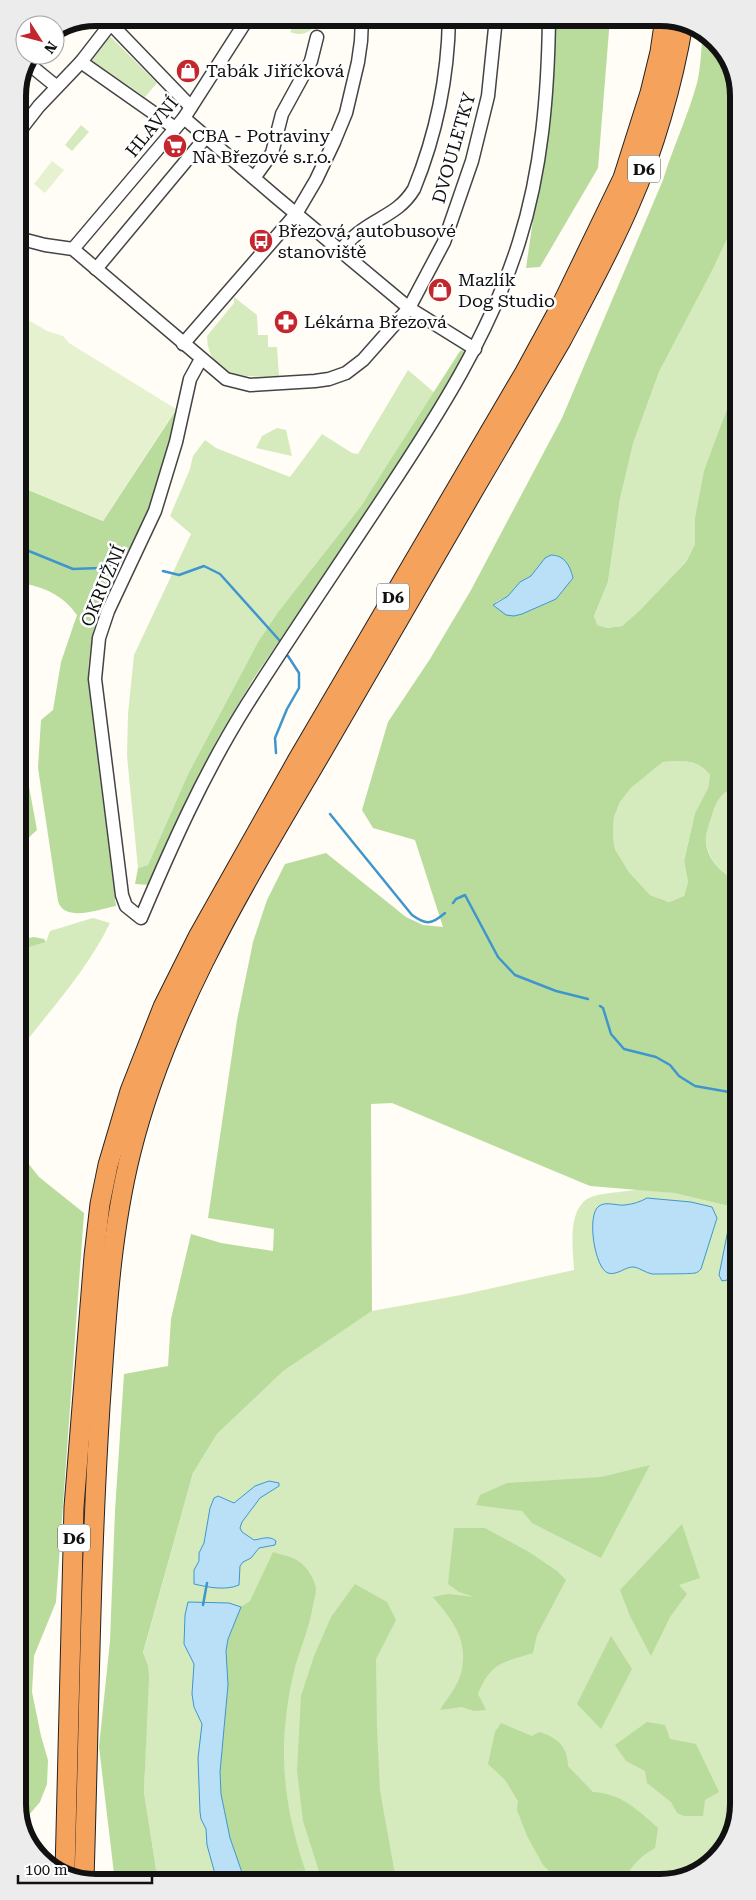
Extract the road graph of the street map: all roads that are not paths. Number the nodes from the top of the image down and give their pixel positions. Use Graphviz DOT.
graph roads {
  1 [pos="109,26"];
  2 [pos="118,26"];
  3 [pos="243,26"];
  4 [pos="362,26"];
  5 [pos="449,26"];
  6 [pos="495,26"];
  7 [pos="549,26"];
  8 [pos="667,27"];
  9 [pos="670,27"];
  10 [pos="688,33"];
  11 [pos="317,37"];
  12 [pos="81,62"];
  13 [pos="33,67"];
  14 [pos="674,68"];
  15 [pos="57,87"];
  16 [pos="191,107"];
  17 [pos="184,118"];
  18 [pos="26,124"];
  19 [pos="175,128"];
  20 [pos="206,137"];
  21 [pos="254,178"];
  22 [pos="296,214"];
  23 [pos="26,240"];
  24 [pos="73,250"];
  25 [pos="340,250"];
  26 [pos="96,269"];
  27 [pos="409,308"];
  28 [pos="183,344"];
  29 [pos="475,349"];
  30 [pos="201,359"];
  31 [pos="65,1866"];
  32 [pos="84,1872"];
  1 -- 12 [label="street"];
  2 -- 16 [label="street"];
  3 -- 16 [label="street, HLAVNÍ"];
  4 -- 22 [label="street"];
  5 -- 25 [label="street"];
  6 -- 27 [label="street, DVOULETKY"];
  7 -- 29 [label="street"];
  8 -- 31 [label="highway, D6"];
  9 -- 14 [label="highway, D6"];
  10 -- 14 [label="highway"];
  11 -- 21 [label="street"];
  12 -- 15 [label="street"];
  12 -- 19 [label="street"];
  13 -- 15 [label="street"];
  14 -- 32 [label="highway, D6"];
  15 -- 18 [label="street"];
  16 -- 17 [label="street, HLAVNÍ"];
  17 -- 19 [label="street, HLAVNÍ"];
  17 -- 20 [label="street"];
  19 -- 24 [label="street, HLAVNÍ"];
  20 -- 21 [label="street"];
  20 -- 26 [label="street"];
  21 -- 22 [label="street"];
  22 -- 25 [label="street"];
  22 -- 28 [label="street"];
  23 -- 24 [label="street"];
  24 -- 26 [label="street"];
  25 -- 27 [label="street"];
  26 -- 28 [label="street"];
  27 -- 29 [label="street"];
  27 -- 30 [label="street"];
  28 -- 30 [label="street"];
  29 -- 30 [label="street, OKRUŽNÍ"];
}
